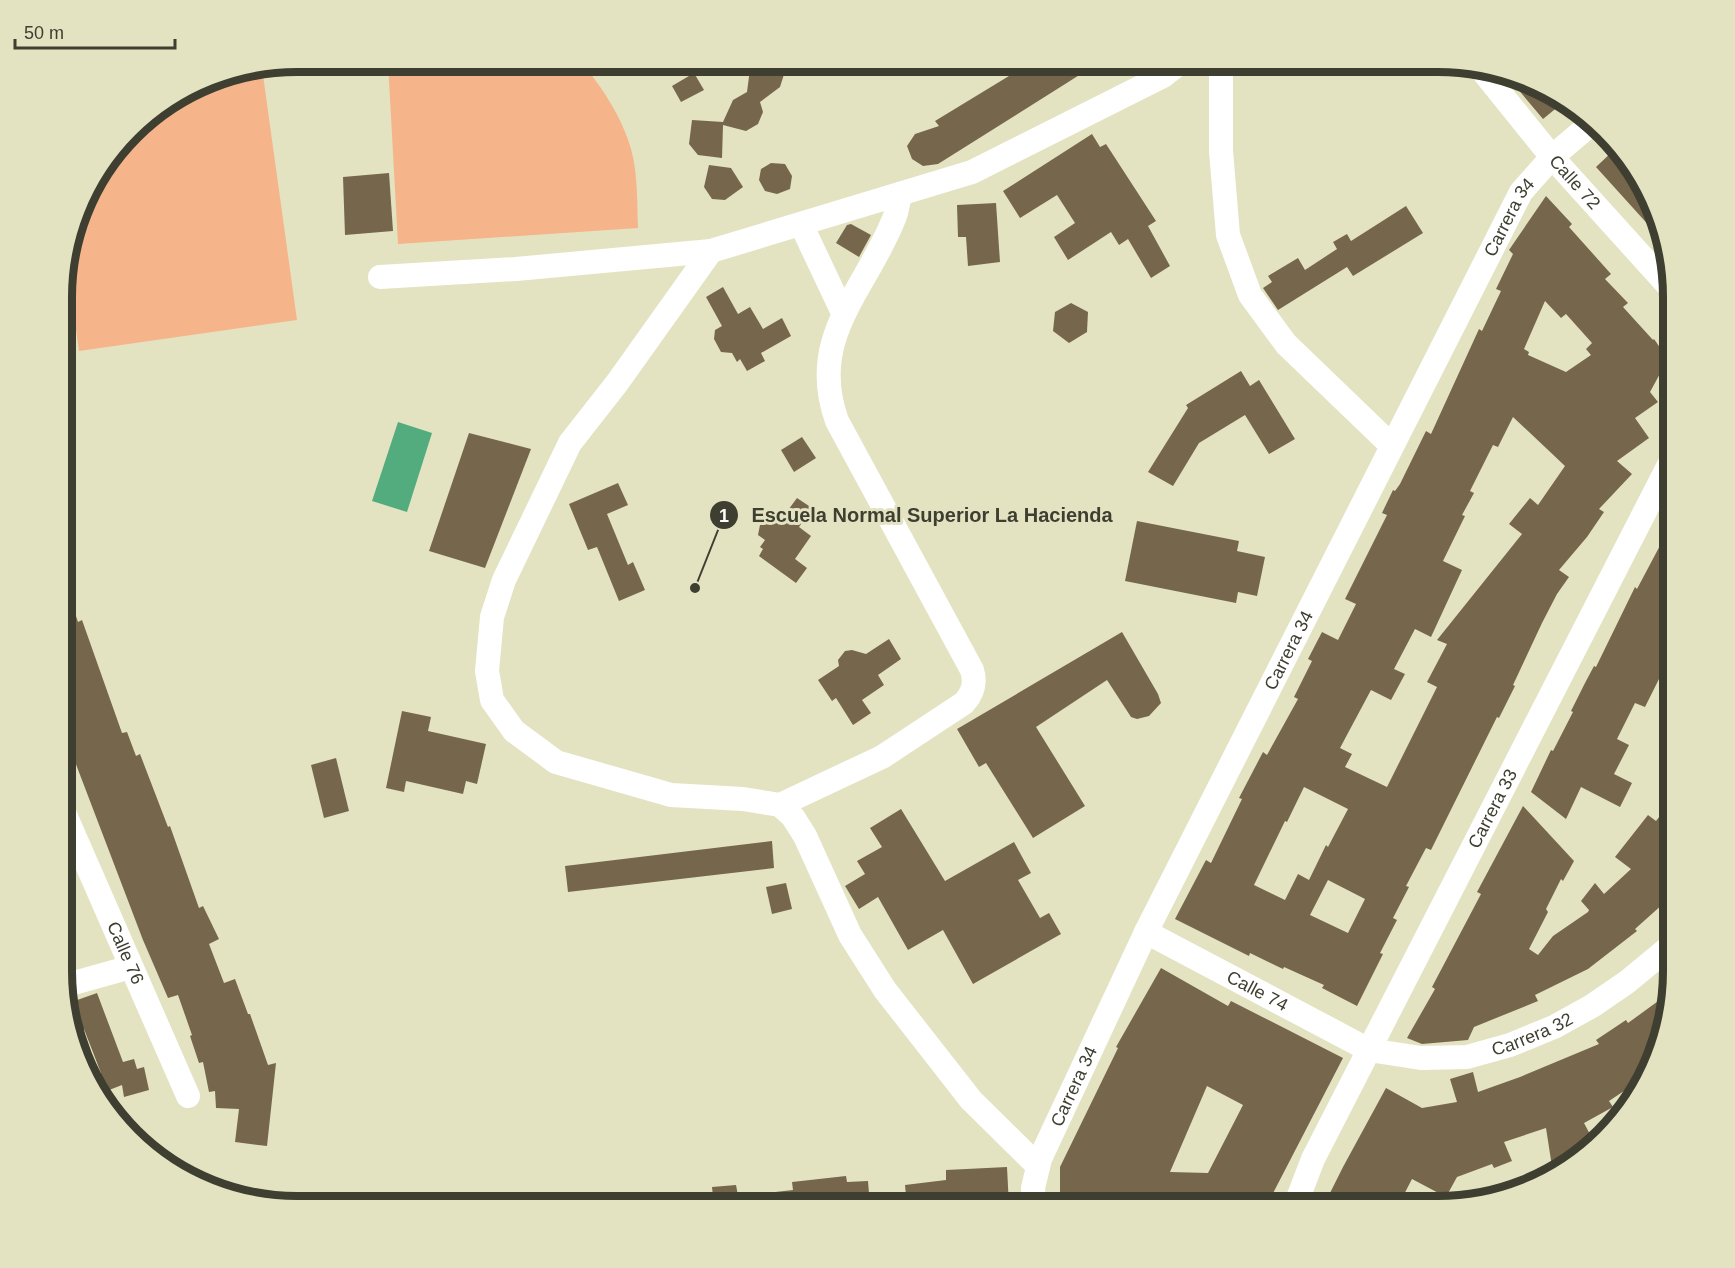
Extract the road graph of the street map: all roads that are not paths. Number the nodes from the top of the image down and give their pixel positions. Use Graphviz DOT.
graph roads {
  1 [pos="1168,72"];
  2 [pos="1221,72"];
  3 [pos="1488,78"];
  4 [pos="1586,128"];
  5 [pos="1552,157"];
  6 [pos="900,194"];
  7 [pos="801,224"];
  8 [pos="711,251"];
  9 [pos="380,277"];
  10 [pos="1663,280"];
  11 [pos="843,313"];
  12 [pos="1392,446"];
  13 [pos="1663,477"];
  14 [pos="780,805"];
  15 [pos="72,831"];
  16 [pos="1146,932"];
  17 [pos="1663,952"];
  18 [pos="130,967"];
  19 [pos="72,983"];
  20 [pos="1369,1050"];
  21 [pos="188,1096"];
  22 [pos="1038,1166"];
  23 [pos="1033,1196"];
  24 [pos="1299,1196"];
  1 -- 6 [label="street"];
  2 -- 12 [label="street"];
  3 -- 5 [label="street, Calle 72"];
  4 -- 5 [label="street, Carrera 34"];
  5 -- 10 [label="street, Calle 72"];
  5 -- 12 [label="street, Carrera 34"];
  6 -- 7 [label="street"];
  6 -- 11 [label="street"];
  7 -- 8 [label="street"];
  7 -- 11 [label="street"];
  8 -- 9 [label="street"];
  8 -- 14 [label="street"];
  11 -- 14 [label="street"];
  12 -- 16 [label="street, Carrera 34"];
  13 -- 20 [label="street, Carrera 33"];
  14 -- 22 [label="street"];
  15 -- 18 [label="street, Calle 76"];
  16 -- 20 [label="street, Calle 74"];
  16 -- 22 [label="street, Carrera 34"];
  17 -- 20 [label="street, Carrera 32"];
  18 -- 19 [label="street"];
  18 -- 21 [label="street, Calle 76"];
  20 -- 24 [label="street, Carrera 33"];
  22 -- 23 [label="street, Carrera 34"];
}
